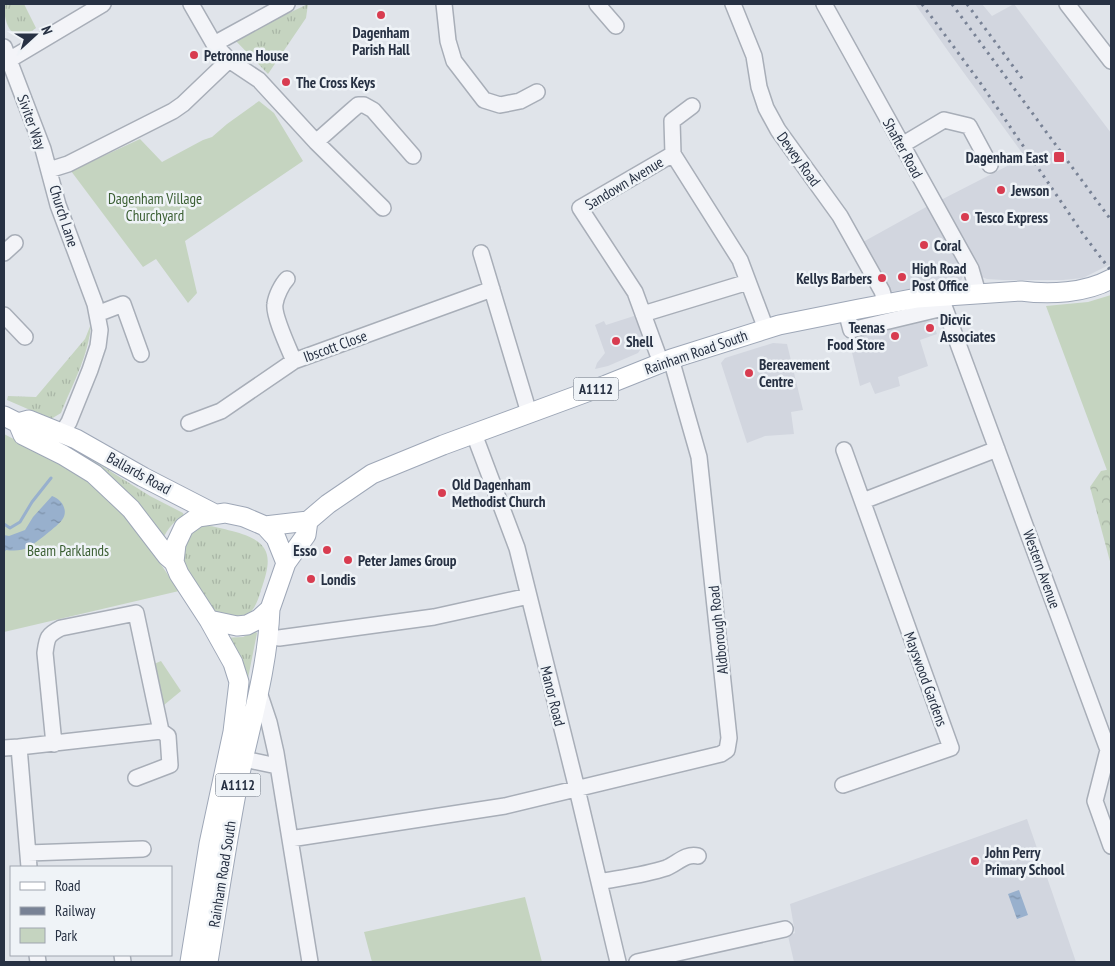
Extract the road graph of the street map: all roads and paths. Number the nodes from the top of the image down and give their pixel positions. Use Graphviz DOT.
graph roads {
  1 [pos="103,4"];
  2 [pos="191,4"];
  3 [pos="287,4"];
  4 [pos="444,4"];
  5 [pos="597,4"];
  6 [pos="733,4"];
  7 [pos="824,4"];
  8 [pos="1067,4"];
  9 [pos="82,9"];
  10 [pos="616,26"];
  11 [pos="214,44"];
  12 [pos="6,53"];
  13 [pos="229,60"];
  14 [pos="1111,61"];
  15 [pos="537,92"];
  16 [pos="692,106"];
  17 [pos="316,142"];
  18 [pos="902,145"];
  19 [pos="673,154"];
  20 [pos="413,156"];
  21 [pos="990,164"];
  22 [pos="49,170"];
  23 [pos="383,208"];
  24 [pos="481,252"];
  25 [pos="287,279"];
  26 [pos="1108,281"];
  27 [pos="748,282"];
  28 [pos="492,289"];
  29 [pos="978,294"];
  30 [pos="941,302"];
  31 [pos="886,304"];
  32 [pos="846,311"];
  33 [pos="97,314"];
  34 [pos="643,314"];
  35 [pos="4,315"];
  36 [pos="766,329"];
  37 [pos="25,337"];
  38 [pos="142,354"];
  39 [pos="294,361"];
  40 [pos="666,361"];
  41 [pos="529,413"];
  42 [pos="11,420"];
  43 [pos="189,422"];
  44 [pos="62,433"];
  45 [pos="474,434"];
  46 [pos="998,449"];
  47 [pos="844,450"];
  48 [pos="73,461"];
  49 [pos="863,501"];
  50 [pos="215,514"];
  51 [pos="308,521"];
  52 [pos="265,526"];
  53 [pos="174,562"];
  54 [pos="286,563"];
  55 [pos="529,596"];
  56 [pos="270,609"];
  57 [pos="209,620"];
  58 [pos="279,638"];
  59 [pos="259,692"];
  60 [pos="161,731"];
  61 [pos="54,744"];
  62 [pos="19,747"];
  63 [pos="4,748"];
  64 [pos="1110,751"];
  65 [pos="236,755"];
  66 [pos="277,766"];
  67 [pos="136,778"];
  68 [pos="843,785"];
  69 [pos="577,789"];
  70 [pos="290,839"];
  71 [pos="1111,846"];
  72 [pos="143,849"];
  73 [pos="698,856"];
  74 [pos="28,860"];
  75 [pos="598,882"];
  76 [pos="785,929"];
  77 [pos="190,962"];
  78 [pos="208,962"];
  79 [pos="310,962"];
  80 [pos="618,962"];
  81 [pos="638,962"];
  1 -- 9 [label="street"];
  2 -- 11 [label="street"];
  3 -- 11 [label="street"];
  4 -- 15 [label="street"];
  5 -- 10 [label="street"];
  6 -- 31 [label="street, Dewey Road"];
  7 -- 18 [label="street, Shafter Road"];
  8 -- 14 [label="street"];
  9 -- 12 [label="street"];
  11 -- 13 [label="street"];
  12 -- 22 [label="street, Siviter Way"];
  13 -- 17 [label="street"];
  13 -- 22 [label="street, Church Lane"];
  16 -- 19 [label="street"];
  17 -- 20 [label="street"];
  17 -- 23 [label="street"];
  18 -- 21 [label="street"];
  18 -- 29 [label="street, Shafter Road"];
  19 -- 27 [label="street, Sandown Avenue"];
  19 -- 34 [label="street, Sandown Avenue"];
  22 -- 33 [label="street, Church Lane"];
  24 -- 28 [label="street"];
  25 -- 39 [label="street"];
  26 -- 29 [label="main road, Rainham Road South / A1112"];
  27 -- 34 [label="street"];
  27 -- 36 [label="street, Sandown Avenue"];
  28 -- 39 [label="street, Ibscott Close"];
  28 -- 41 [label="street"];
  29 -- 30 [label="main road, Rainham Road South / A1112"];
  30 -- 31 [label="main road, Rainham Road South / A1112"];
  30 -- 32 [label="street"];
  30 -- 46 [label="street, Western Avenue"];
  31 -- 32 [label="main road, Rainham Road South / A1112"];
  32 -- 36 [label="main road, Rainham Road South / A1112"];
  33 -- 38 [label="street"];
  33 -- 44 [label="street, Church Lane"];
  34 -- 40 [label="street, Sandown Avenue"];
  35 -- 37 [label="street"];
  36 -- 40 [label="main road, Rainham Road South / A1112"];
  39 -- 43 [label="street, Ibscott Close"];
  40 -- 41 [label="main road, Rainham Road South / A1112"];
  40 -- 69 [label="street, Aldborough Road"];
  41 -- 45 [label="main road, Rainham Road South / A1112"];
  42 -- 44 [label="main road, Ballards Road"];
  42 -- 48 [label="main road, Ballards Road"];
  44 -- 48 [label="main road"];
  44 -- 50 [label="main road, Ballards Road"];
  45 -- 51 [label="main road, Rainham Road South / A1112"];
  45 -- 55 [label="street, Manor Road"];
  46 -- 49 [label="street"];
  46 -- 64 [label="street, Western Avenue"];
  47 -- 49 [label="street, Mayswood Gardens"];
  48 -- 53 [label="main road, Ballards Road"];
  49 -- 68 [label="street, Mayswood Gardens"];
  50 -- 52 [label="main road"];
  50 -- 53 [label="main road"];
  51 -- 52 [label="main road"];
  51 -- 54 [label="main road, Rainham Road South / A1112"];
  52 -- 54 [label="main road"];
  53 -- 57 [label="main road, A1112"];
  54 -- 56 [label="main road, A1112"];
  55 -- 58 [label="street"];
  55 -- 69 [label="street, Manor Road"];
  56 -- 57 [label="main road"];
  56 -- 59 [label="main road, Rainham Road South / A1112"];
  57 -- 65 [label="main road, Rainham Road South / A1112"];
  59 -- 65 [label="main road, Rainham Road South / A1112"];
  59 -- 66 [label="street"];
  60 -- 61 [label="street"];
  60 -- 61 [label="street"];
  60 -- 67 [label="street"];
  61 -- 62 [label="street"];
  62 -- 63 [label="street"];
  62 -- 74 [label="street"];
  64 -- 71 [label="street, Western Avenue"];
  65 -- 66 [label="street"];
  65 -- 77 [label="main road, Rainham Road South / A1112"];
  65 -- 78 [label="main road, Rainham Road South / A1112"];
  66 -- 70 [label="street"];
  69 -- 70 [label="street"];
  69 -- 75 [label="street, Manor Road"];
  70 -- 79 [label="street"];
  72 -- 74 [label="street"];
  73 -- 75 [label="street"];
  75 -- 80 [label="street, Manor Road"];
  76 -- 81 [label="street"];
}
